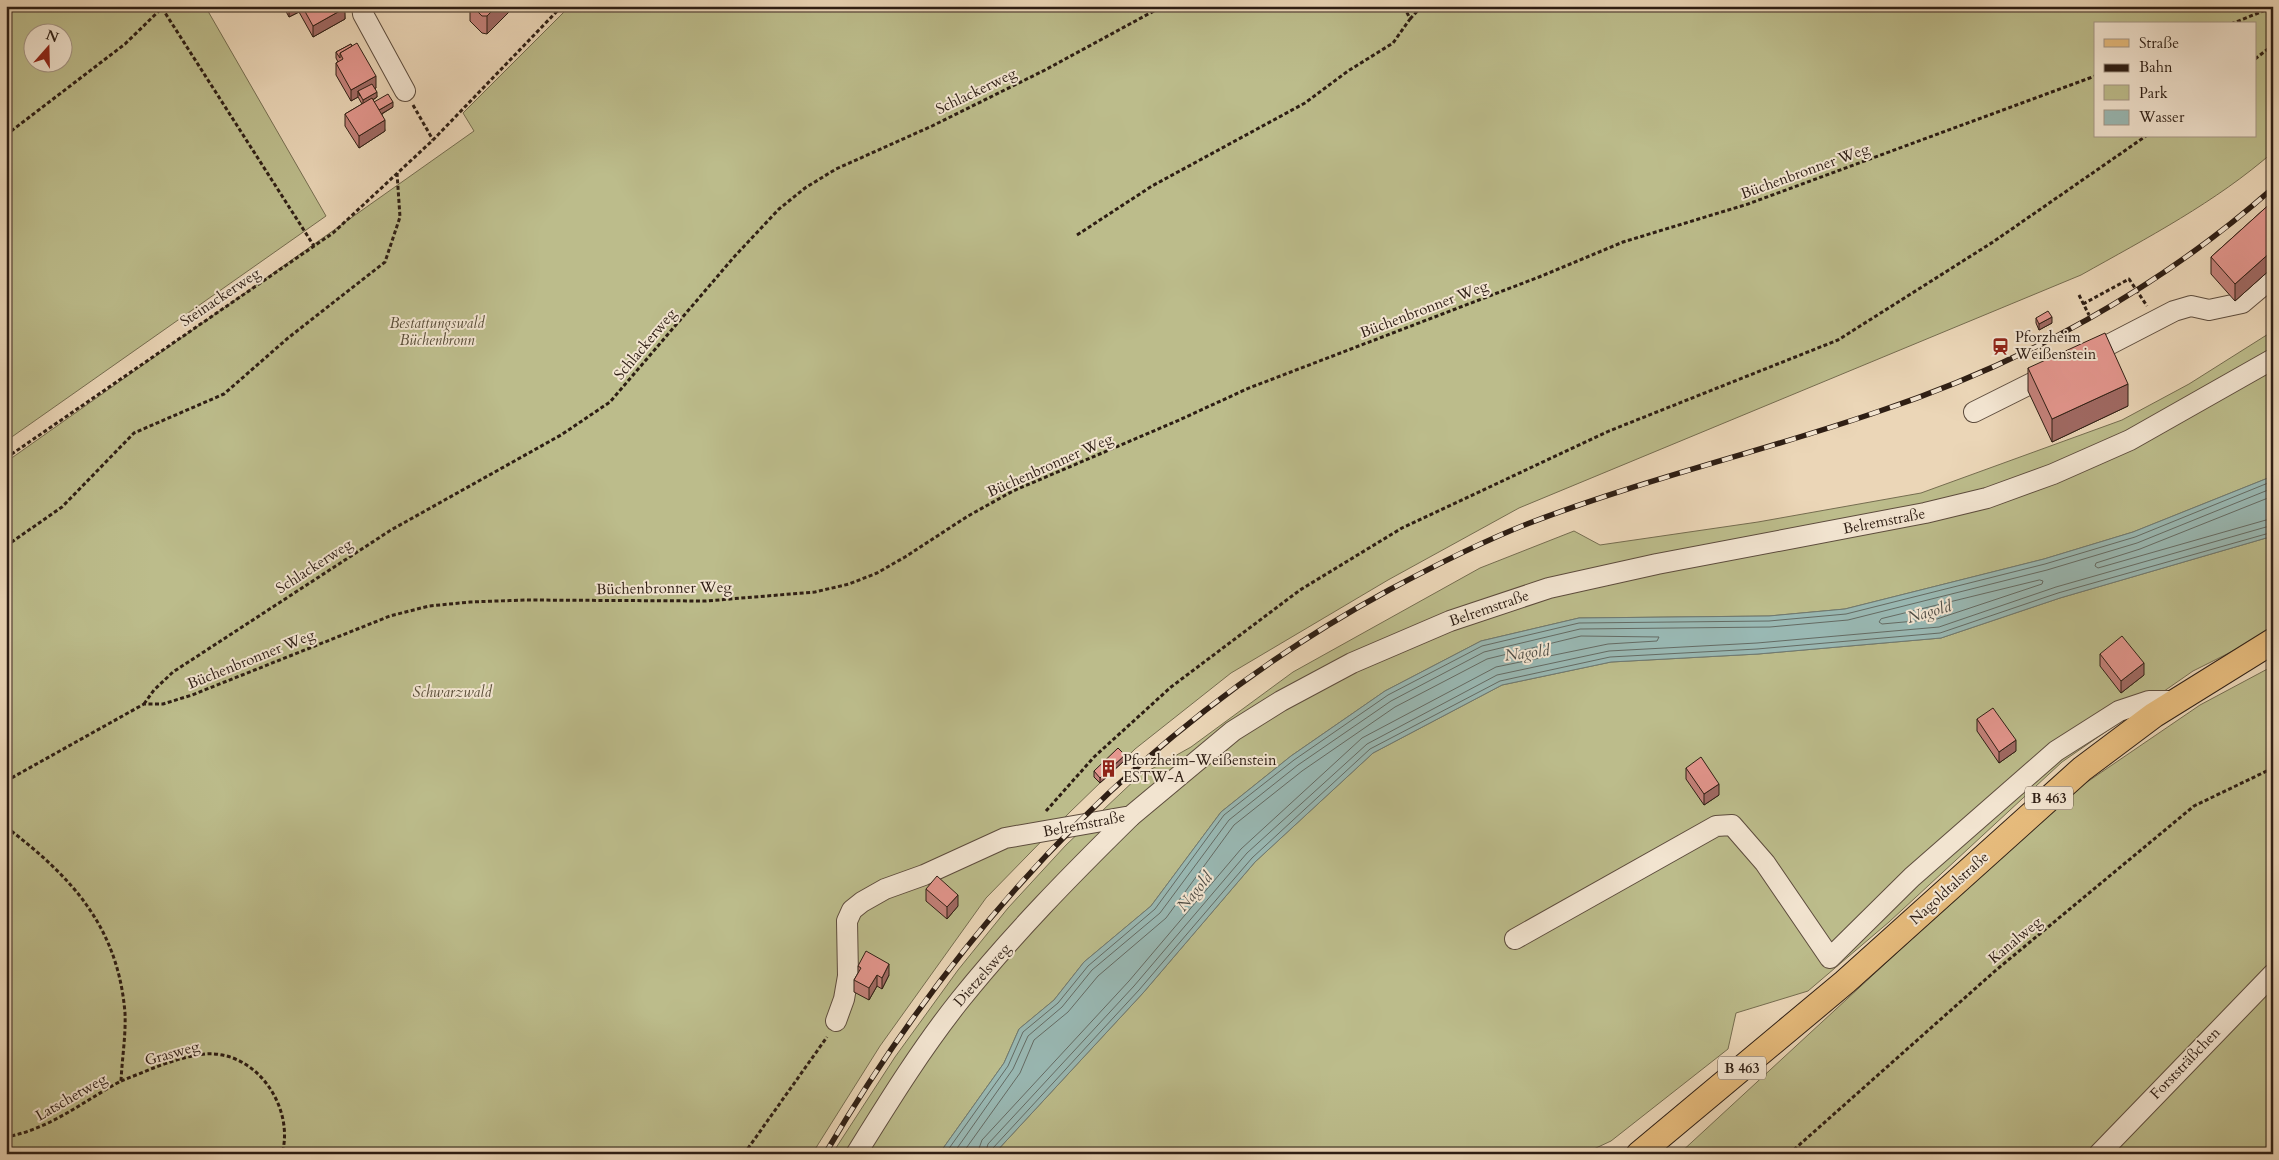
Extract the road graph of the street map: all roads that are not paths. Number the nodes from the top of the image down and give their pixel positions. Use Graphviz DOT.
graph roads {
  1 [pos="362,6"];
  2 [pos="405,91"];
  3 [pos="2273,277"];
  4 [pos="2273,359"];
  5 [pos="1974,412"];
  6 [pos="2273,641"];
  7 [pos="2176,700"];
  8 [pos="1131,816"];
  9 [pos="1515,939"];
  10 [pos="2273,974"];
  11 [pos="836,1021"];
  12 [pos="856,1154"];
  13 [pos="1639,1154"];
  14 [pos="2099,1154"];
  1 -- 2 [label="street"];
  3 -- 5 [label="street"];
  4 -- 8 [label="street, Belremstraße"];
  6 -- 7 [label="main road, Nagoldtalstraße / B 463"];
  7 -- 9 [label="street"];
  7 -- 13 [label="main road, Nagoldtalstraße / B 463"];
  8 -- 11 [label="street, Belremstraße"];
  8 -- 12 [label="street, Dietzelsweg"];
  10 -- 14 [label="street, Forststräßchen"];
}
